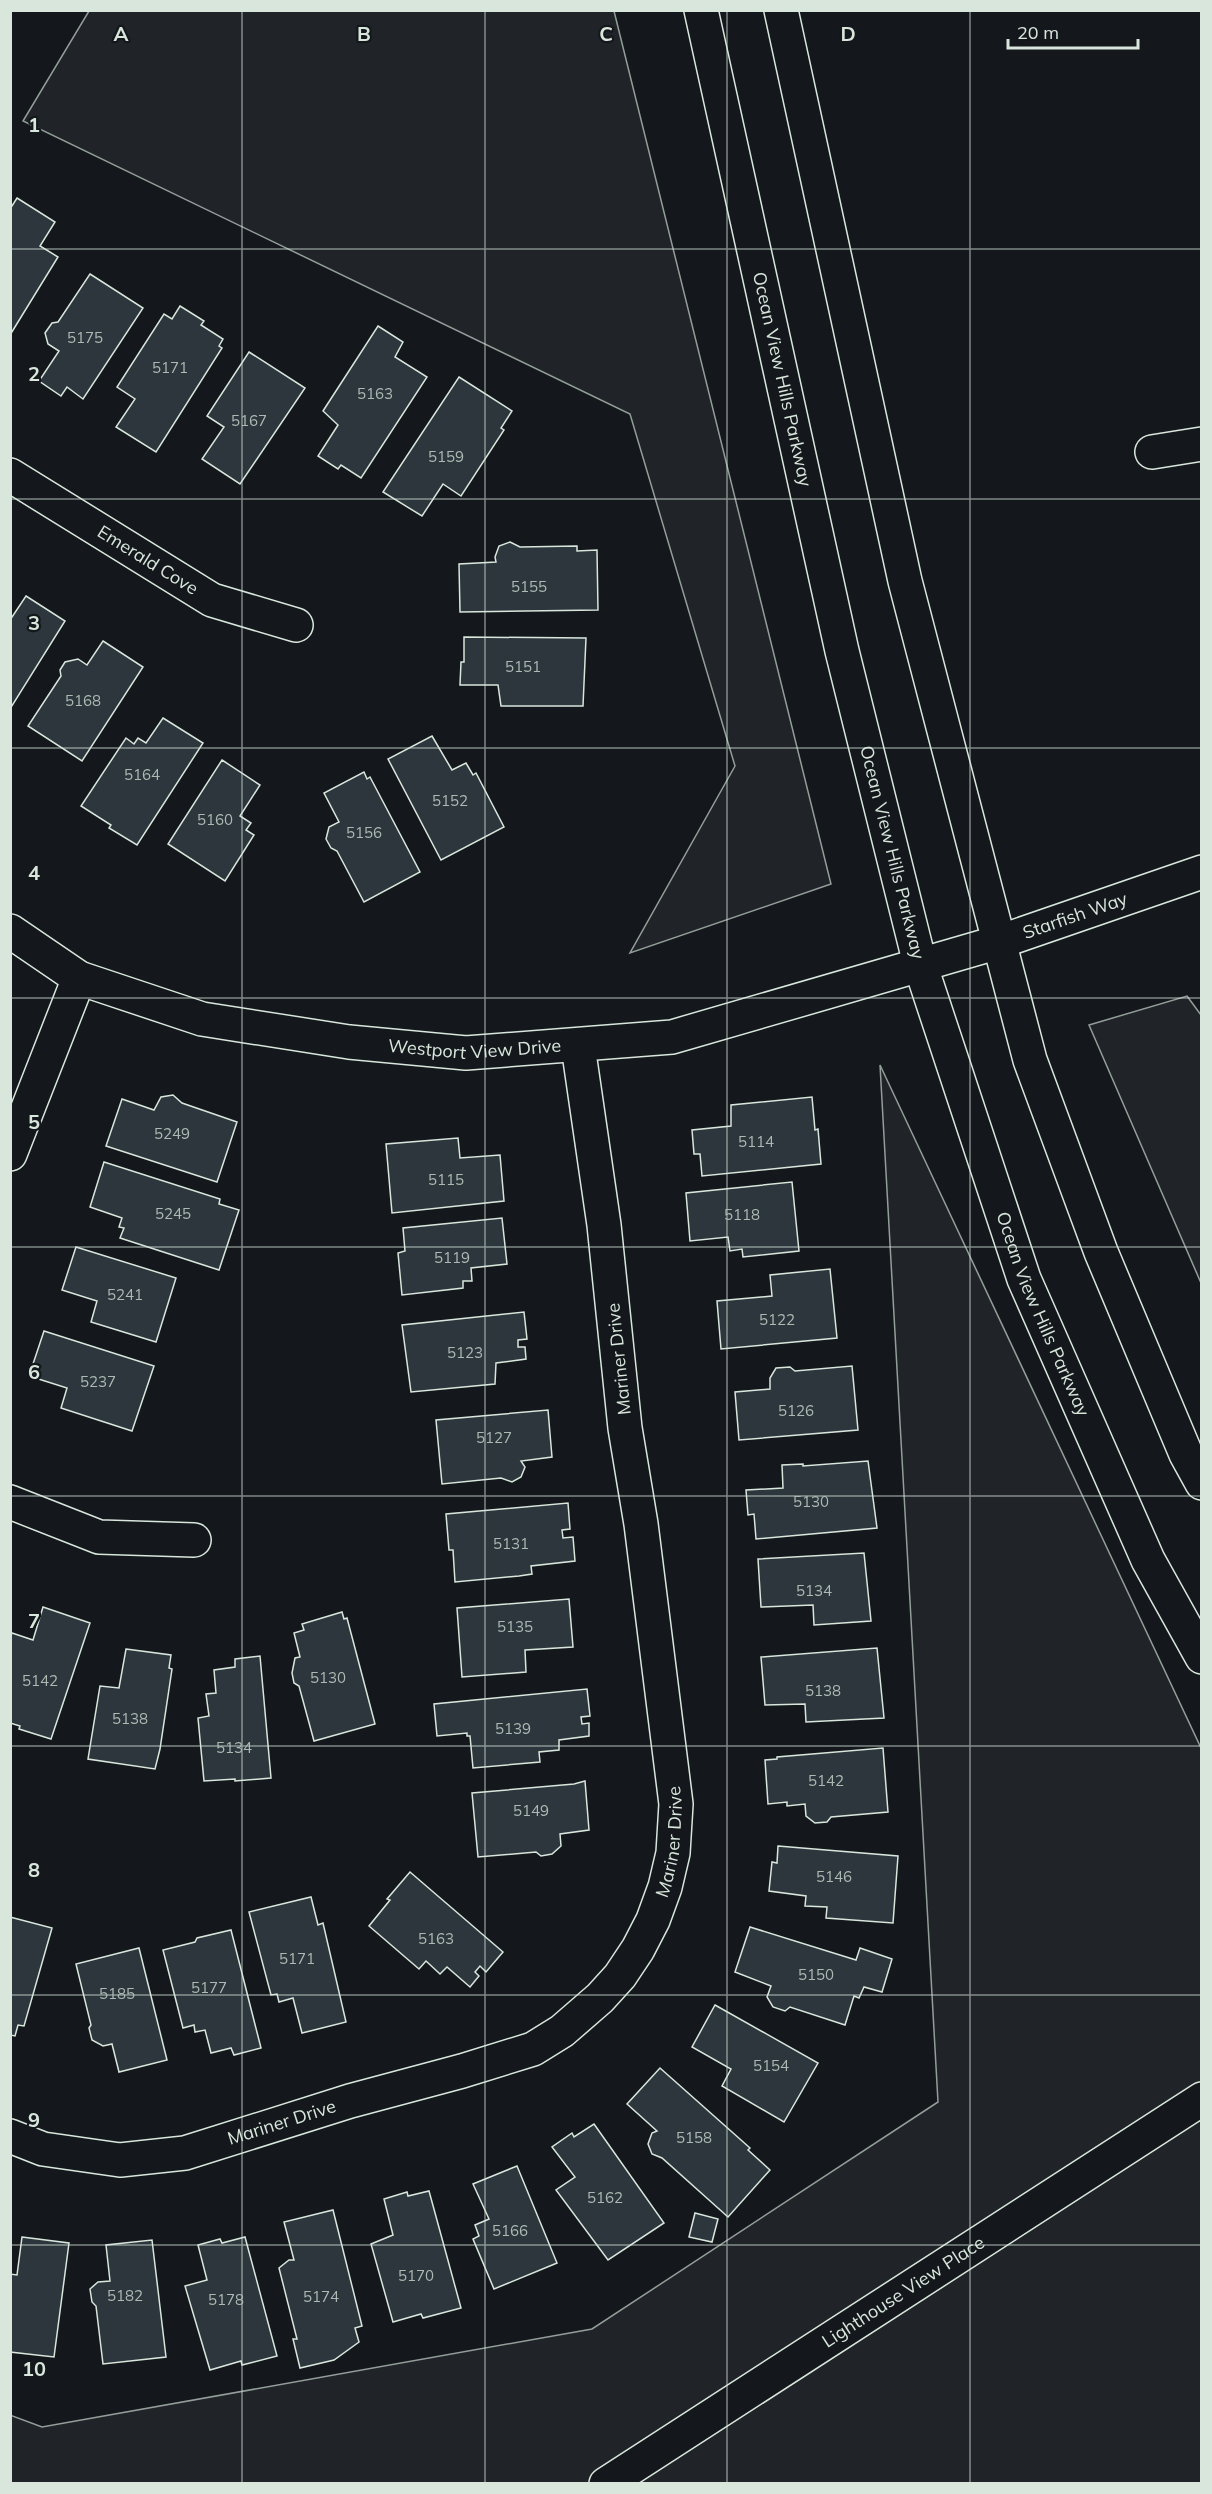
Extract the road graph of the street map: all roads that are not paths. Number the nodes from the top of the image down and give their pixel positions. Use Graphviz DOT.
graph roads {
  1 [pos="701,10"];
  2 [pos="781,10"];
  3 [pos="1202,444"];
  4 [pos="1152,452"];
  5 [pos="10,475"];
  6 [pos="296,625"];
  7 [pos="1202,872"];
  8 [pos="10,931"];
  9 [pos="999,942"];
  10 [pos="934,961"];
  11 [pos="79,978"];
  12 [pos="578,1046"];
  13 [pos="10,1154"];
  14 [pos="1202,1484"];
  15 [pos="10,1502"];
  16 [pos="194,1540"];
  17 [pos="1202,1658"];
  18 [pos="1202,2098"];
  19 [pos="10,2136"];
  20 [pos="606,2484"];
  1 -- 10 [label="street, Ocean View Hills Parkway"];
  2 -- 9 [label="street"];
  3 -- 4 [label="street"];
  5 -- 6 [label="street, Emerald Cove"];
  7 -- 9 [label="street, Starfish Way"];
  8 -- 11 [label="street, Westport View Drive"];
  9 -- 10 [label="street, Starfish Way"];
  9 -- 14 [label="street"];
  10 -- 12 [label="street, Westport View Drive"];
  10 -- 17 [label="street, Ocean View Hills Parkway"];
  11 -- 12 [label="street, Westport View Drive"];
  11 -- 13 [label="street"];
  12 -- 19 [label="street, Mariner Drive"];
  15 -- 16 [label="street"];
  18 -- 20 [label="street, Lighthouse View Place"];
}
